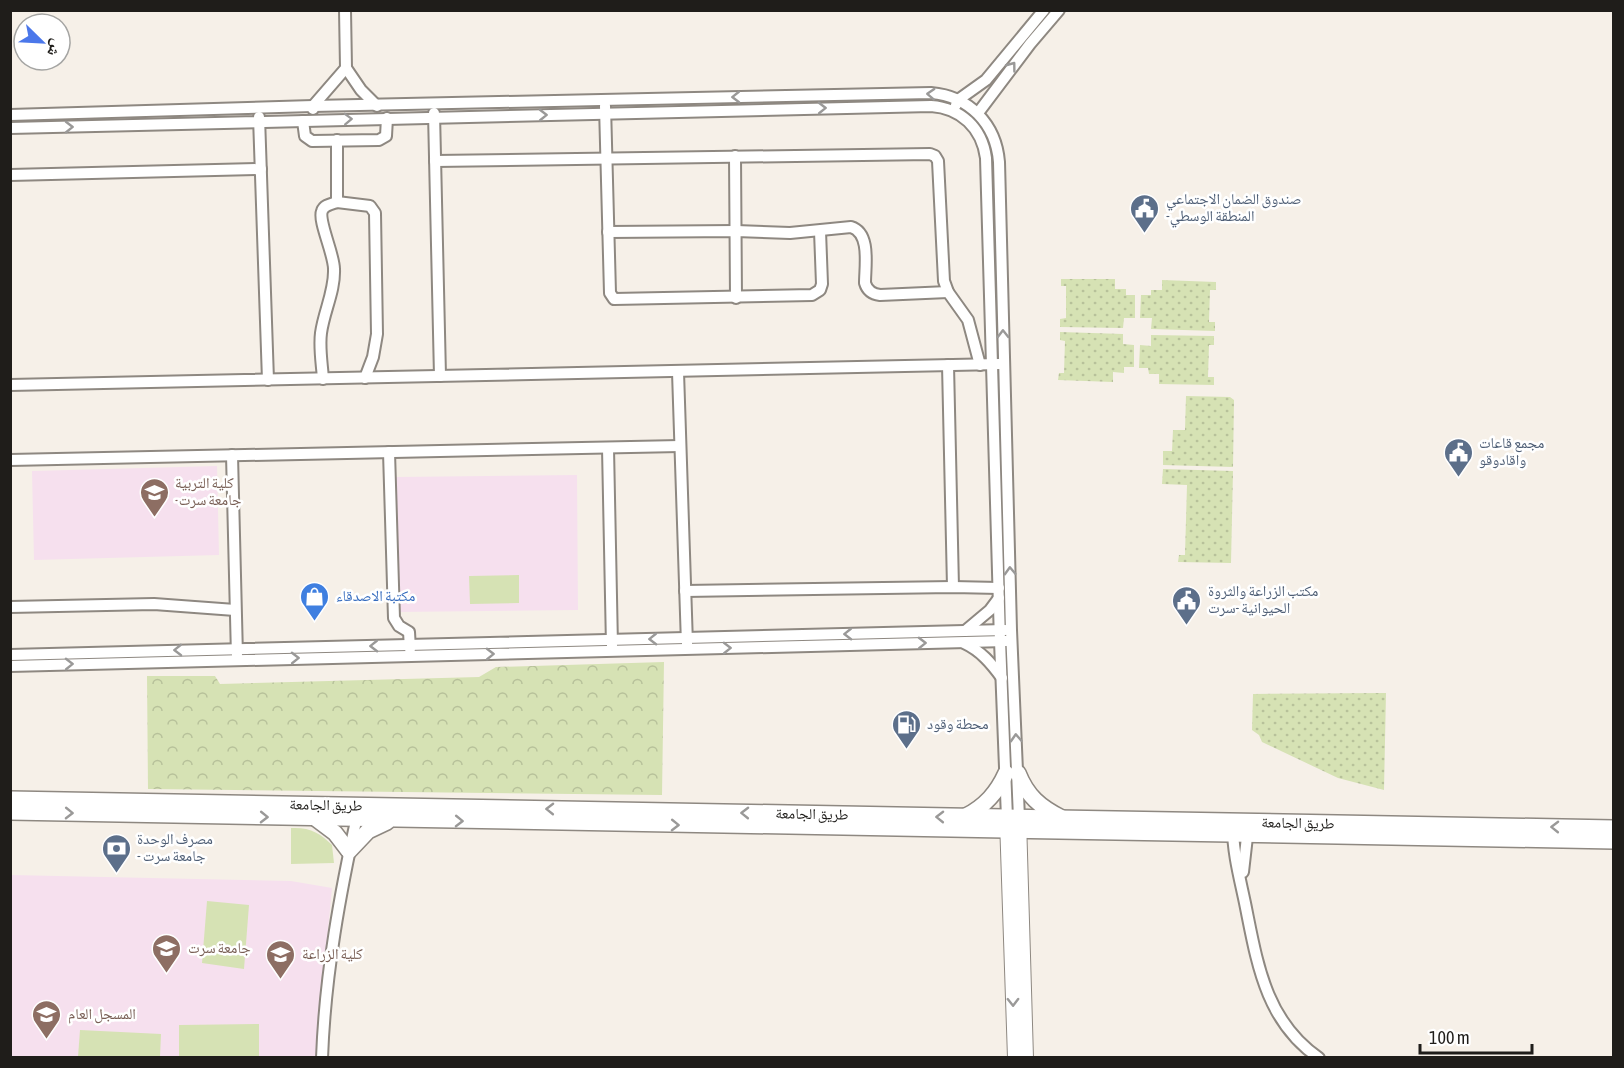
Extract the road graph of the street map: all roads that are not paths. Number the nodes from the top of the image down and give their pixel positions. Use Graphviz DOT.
graph roads {
  1 [pos="345,10"];
  2 [pos="1044,10"];
  3 [pos="1059,10"];
  4 [pos="346,68"];
  5 [pos="605,99"];
  6 [pos="958,100"];
  7 [pos="434,104"];
  8 [pos="377,105"];
  9 [pos="313,106"];
  10 [pos="259,107"];
  11 [pos="954,111"];
  12 [pos="605,113"];
  13 [pos="978,113"];
  14 [pos="10,115"];
  15 [pos="434,117"];
  16 [pos="382,119"];
  17 [pos="308,120"];
  18 [pos="259,122"];
  19 [pos="10,128"];
  20 [pos="992,132"];
  21 [pos="981,137"];
  22 [pos="336,140"];
  23 [pos="735,156"];
  24 [pos="606,159"];
  25 [pos="435,161"];
  26 [pos="261,169"];
  27 [pos="10,175"];
  28 [pos="337,202"];
  29 [pos="736,231"];
  30 [pos="820,231"];
  31 [pos="608,232"];
  32 [pos="948,292"];
  33 [pos="736,298"];
  34 [pos="998,364"];
  35 [pos="948,365"];
  36 [pos="980,365"];
  37 [pos="678,372"];
  38 [pos="440,376"];
  39 [pos="365,378"];
  40 [pos="323,379"];
  41 [pos="268,380"];
  42 [pos="10,385"];
  43 [pos="680,447"];
  44 [pos="608,448"];
  45 [pos="389,452"];
  46 [pos="232,455"];
  47 [pos="10,460"];
  48 [pos="953,587"];
  49 [pos="685,591"];
  50 [pos="999,593"];
  51 [pos="10,608"];
  52 [pos="236,610"];
  53 [pos="965,631"];
  54 [pos="1006,635"];
  55 [pos="961,642"];
  56 [pos="687,643"];
  57 [pos="612,645"];
  58 [pos="410,650"];
  59 [pos="237,654"];
  60 [pos="10,655"];
  61 [pos="10,666"];
  62 [pos="1002,678"];
  63 [pos="1012,773"];
  64 [pos="10,799"];
  65 [pos="10,812"];
  66 [pos="354,812"];
  67 [pos="641,817"];
  68 [pos="964,817"];
  69 [pos="315,818"];
  70 [pos="1065,819"];
  71 [pos="393,820"];
  72 [pos="879,822"];
  73 [pos="1013,824"];
  74 [pos="1240,828"];
  75 [pos="1614,828"];
  76 [pos="1591,834"];
  77 [pos="1614,841"];
  78 [pos="348,854"];
  79 [pos="322,1058"];
  80 [pos="1014,1058"];
  81 [pos="1026,1058"];
  82 [pos="1318,1058"];
  1 -- 4 [label="street"];
  2 -- 6 [label="street"];
  13 -- 3 [label="street, one-way"];
  4 -- 8 [label="street"];
  4 -- 9 [label="street"];
  6 -- 5 [label="street, one-way"];
  5 -- 7 [label="street"];
  5 -- 12 [label="street"];
  6 -- 11 [label="street"];
  6 -- 13 [label="street"];
  7 -- 8 [label="street"];
  7 -- 15 [label="street"];
  8 -- 9 [label="street"];
  8 -- 16 [label="street"];
  9 -- 10 [label="street"];
  9 -- 17 [label="street"];
  10 -- 14 [label="street"];
  10 -- 18 [label="street"];
  12 -- 11 [label="street, one-way"];
  11 -- 21 [label="street"];
  15 -- 12 [label="street, one-way"];
  12 -- 24 [label="street"];
  13 -- 20 [label="street"];
  15 -- 16 [label="street"];
  15 -- 25 [label="street"];
  17 -- 16 [label="street, one-way"];
  16 -- 22 [label="street"];
  17 -- 18 [label="street"];
  17 -- 22 [label="street"];
  19 -- 18 [label="street, one-way"];
  18 -- 26 [label="street"];
  20 -- 21 [label="street"];
  34 -- 20 [label="street, one-way"];
  21 -- 34 [label="street"];
  22 -- 28 [label="street"];
  23 -- 24 [label="street"];
  23 -- 29 [label="street"];
  23 -- 32 [label="street"];
  24 -- 25 [label="street"];
  24 -- 31 [label="street"];
  25 -- 38 [label="street"];
  26 -- 27 [label="street"];
  26 -- 41 [label="street"];
  28 -- 39 [label="street"];
  28 -- 40 [label="street"];
  29 -- 30 [label="street"];
  29 -- 31 [label="street"];
  29 -- 33 [label="street"];
  30 -- 32 [label="street"];
  30 -- 33 [label="street"];
  31 -- 33 [label="street"];
  32 -- 36 [label="street"];
  34 -- 36 [label="street"];
  34 -- 50 [label="street"];
  54 -- 34 [label="street, one-way"];
  35 -- 36 [label="street"];
  35 -- 37 [label="street"];
  35 -- 48 [label="street"];
  37 -- 38 [label="street"];
  37 -- 43 [label="street"];
  38 -- 39 [label="street"];
  39 -- 40 [label="street"];
  40 -- 41 [label="street"];
  41 -- 42 [label="street"];
  43 -- 44 [label="street"];
  43 -- 49 [label="street"];
  44 -- 45 [label="street"];
  44 -- 57 [label="street"];
  45 -- 46 [label="street"];
  45 -- 58 [label="street"];
  46 -- 47 [label="street"];
  46 -- 52 [label="street"];
  48 -- 49 [label="street"];
  48 -- 50 [label="street"];
  49 -- 56 [label="street"];
  50 -- 53 [label="street"];
  50 -- 54 [label="street"];
  51 -- 52 [label="street"];
  52 -- 59 [label="street"];
  53 -- 54 [label="street"];
  53 -- 56 [label="street, one-way"];
  54 -- 55 [label="street"];
  54 -- 62 [label="street"];
  63 -- 54 [label="street, one-way"];
  56 -- 55 [label="street, one-way"];
  55 -- 62 [label="street"];
  56 -- 57 [label="street"];
  57 -- 58 [label="street"];
  58 -- 59 [label="street"];
  59 -- 60 [label="street, one-way"];
  61 -- 59 [label="street, one-way"];
  62 -- 63 [label="street"];
  63 -- 68 [label="highway"];
  63 -- 70 [label="highway"];
  63 -- 73 [label="street"];
  64 -- 66 [label="highway, طريق الجامعة"];
  65 -- 69 [label="highway, طريق الجامعة, one-way"];
  67 -- 66 [label="highway, طريق الجامعة, one-way"];
  66 -- 69 [label="highway, طريق الجامعة"];
  66 -- 71 [label="highway, طريق الجامعة"];
  66 -- 78 [label="street"];
  71 -- 67 [label="highway, طريق الجامعة, one-way"];
  67 -- 72 [label="highway, طريق الجامعة"];
  68 -- 72 [label="highway, طريق الجامعة, one-way"];
  68 -- 73 [label="highway, طريق الجامعة"];
  69 -- 78 [label="highway"];
  70 -- 73 [label="highway, طريق الجامعة"];
  70 -- 74 [label="highway, طريق الجامعة"];
  71 -- 78 [label="highway"];
  72 -- 73 [label="highway, طريق الجامعة"];
  73 -- 74 [label="highway, طريق الجامعة"];
  73 -- 80 [label="main road, one-way"];
  73 -- 81 [label="main road"];
  74 -- 76 [label="highway, طريق الجامعة"];
  74 -- 82 [label="street"];
  75 -- 76 [label="highway, طريق الجامعة"];
  76 -- 77 [label="highway, طريق الجامعة"];
  78 -- 79 [label="street"];
}
